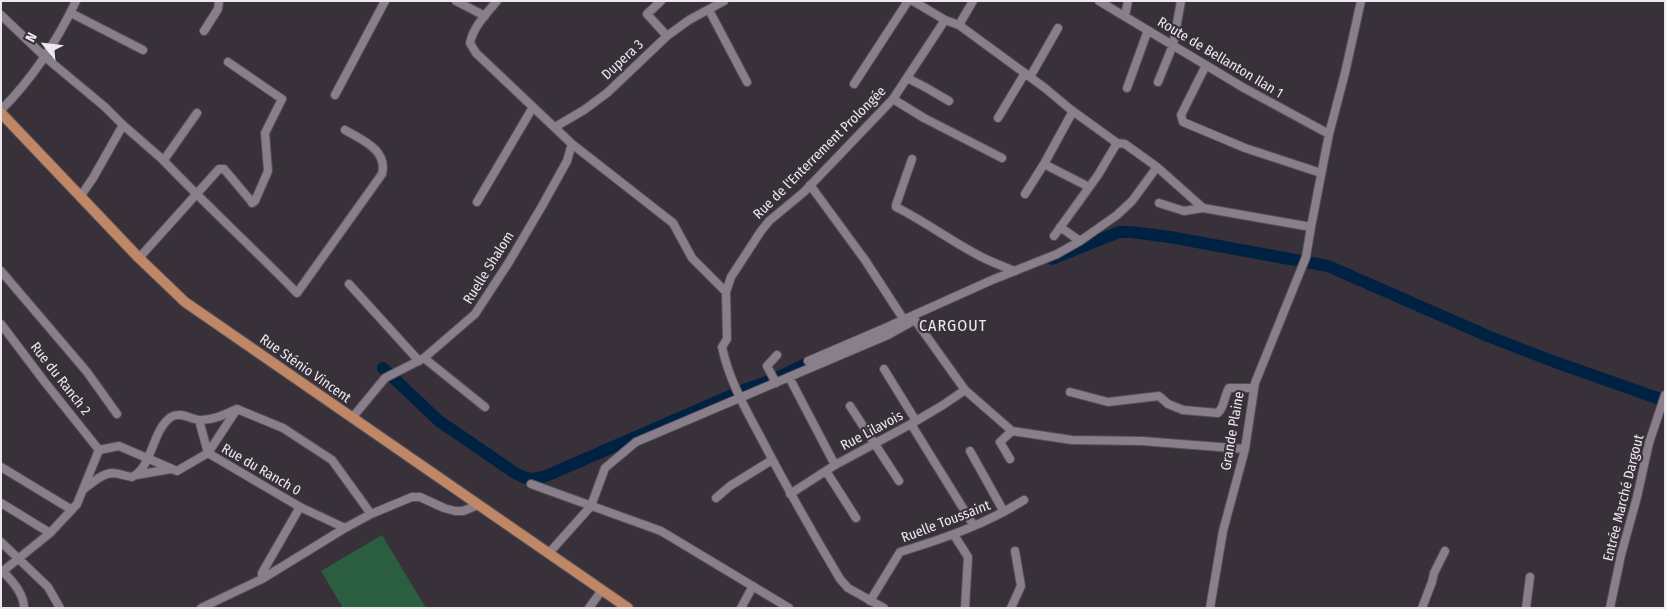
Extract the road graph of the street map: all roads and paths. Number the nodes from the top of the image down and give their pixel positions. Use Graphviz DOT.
graph roads {
  1 [pos="76,1"];
  2 [pos="219,1"];
  3 [pos="385,1"];
  4 [pos="456,1"];
  5 [pos="497,1"];
  6 [pos="662,1"];
  7 [pos="724,1"];
  8 [pos="908,1"];
  9 [pos="913,1"];
  10 [pos="973,1"];
  11 [pos="1099,1"];
  12 [pos="1128,1"];
  13 [pos="1181,1"];
  14 [pos="1361,1"];
  15 [pos="709,10"];
  16 [pos="71,13"];
  17 [pos="1,15"];
  18 [pos="485,16"];
  19 [pos="1125,16"];
  20 [pos="945,20"];
  21 [pos="958,25"];
  22 [pos="1058,28"];
  23 [pos="1148,30"];
  24 [pos="204,31"];
  25 [pos="667,36"];
  26 [pos="1174,46"];
  27 [pos="143,50"];
  28 [pos="45,57"];
  29 [pos="228,62"];
  30 [pos="1206,65"];
  31 [pos="1027,75"];
  32 [pos="907,78"];
  33 [pos="747,82"];
  34 [pos="1158,82"];
  35 [pos="854,84"];
  36 [pos="1127,88"];
  37 [pos="334,95"];
  38 [pos="893,99"];
  39 [pos="949,101"];
  40 [pos="533,107"];
  41 [pos="1074,111"];
  42 [pos="1,112"];
  43 [pos="197,113"];
  44 [pos="998,118"];
  45 [pos="123,125"];
  46 [pos="555,127"];
  47 [pos="344,130"];
  48 [pos="1329,134"];
  49 [pos="1117,143"];
  50 [pos="572,144"];
  51 [pos="912,158"];
  52 [pos="1002,158"];
  53 [pos="162,159"];
  54 [pos="1044,164"];
  55 [pos="1157,167"];
  56 [pos="1321,172"];
  57 [pos="810,185"];
  58 [pos="1090,187"];
  59 [pos="1025,194"];
  60 [pos="196,195"];
  61 [pos="80,197"];
  62 [pos="477,202"];
  63 [pos="1159,203"];
  64 [pos="1203,208"];
  65 [pos="1060,227"];
  66 [pos="1311,227"];
  67 [pos="1054,236"];
  68 [pos="1080,241"];
  69 [pos="139,258"];
  70 [pos="1,271"];
  71 [pos="1015,271"];
  72 [pos="349,284"];
  73 [pos="726,292"];
  74 [pos="906,322"];
  75 [pos="1,324"];
  76 [pos="886,332"];
  77 [pos="777,354"];
  78 [pos="421,360"];
  79 [pos="808,361"];
  80 [pos="884,369"];
  81 [pos="789,377"];
  82 [pos="775,380"];
  83 [pos="1254,388"];
  84 [pos="965,390"];
  85 [pos="1070,392"];
  86 [pos="738,395"];
  87 [pos="1665,395"];
  88 [pos="1664,404"];
  89 [pos="850,406"];
  90 [pos="485,408"];
  91 [pos="237,409"];
  92 [pos="117,414"];
  93 [pos="352,418"];
  94 [pos="199,420"];
  95 [pos="914,423"];
  96 [pos="1012,431"];
  97 [pos="875,443"];
  98 [pos="1245,449"];
  99 [pos="99,450"];
  100 [pos="970,451"];
  101 [pos="208,453"];
  102 [pos="147,457"];
  103 [pos="1010,459"];
  104 [pos="772,460"];
  105 [pos="835,464"];
  106 [pos="1,467"];
  107 [pos="171,469"];
  108 [pos="826,471"];
  109 [pos="136,475"];
  110 [pos="899,481"];
  111 [pos="531,484"];
  112 [pos="83,490"];
  113 [pos="790,494"];
  114 [pos="716,498"];
  115 [pos="1024,500"];
  116 [pos="1,503"];
  117 [pos="478,505"];
  118 [pos="590,506"];
  119 [pos="300,507"];
  120 [pos="72,510"];
  121 [pos="1004,512"];
  122 [pos="371,514"];
  123 [pos="856,518"];
  124 [pos="974,526"];
  125 [pos="345,528"];
  126 [pos="50,533"];
  127 [pos="954,535"];
  128 [pos="1,542"];
  129 [pos="1016,551"];
  130 [pos="1445,551"];
  131 [pos="549,553"];
  132 [pos="18,558"];
  133 [pos="2,570"];
  134 [pos="1530,577"];
  135 [pos="262,579"];
  136 [pos="753,586"];
  137 [pos="602,590"];
  138 [pos="870,601"];
  139 [pos="24,608"];
  140 [pos="60,608"];
  141 [pos="201,608"];
  142 [pos="589,608"];
  143 [pos="628,608"];
  144 [pos="741,608"];
  145 [pos="789,608"];
  146 [pos="884,608"];
  147 [pos="965,608"];
  148 [pos="1011,608"];
  149 [pos="1210,608"];
  150 [pos="1422,608"];
  151 [pos="1526,608"];
  152 [pos="1610,608"];
  1 -- 16 [label="street"];
  2 -- 24 [label="street"];
  3 -- 37 [label="street"];
  4 -- 18 [label="street"];
  5 -- 18 [label="street"];
  6 -- 25 [label="street"];
  7 -- 15 [label="street, Dupera 3"];
  8 -- 35 [label="street"];
  9 -- 20 [label="street"];
  10 -- 21 [label="street"];
  11 -- 19 [label="street, Route de Bellanton Ilan 1"];
  12 -- 19 [label="street"];
  13 -- 26 [label="street"];
  14 -- 48 [label="street, Grande Plaine"];
  15 -- 25 [label="street, Dupera 3"];
  15 -- 33 [label="street"];
  16 -- 27 [label="street"];
  16 -- 28 [label="street"];
  17 -- 28 [label="street"];
  18 -- 40 [label="street"];
  19 -- 23 [label="street, Route de Bellanton Ilan 1"];
  20 -- 21 [label="street"];
  20 -- 32 [label="street, Rue de l'Enterrement Prolongée"];
  21 -- 31 [label="street"];
  22 -- 31 [label="street"];
  23 -- 26 [label="street, Route de Bellanton Ilan 1"];
  23 -- 36 [label="street"];
  25 -- 46 [label="street, Dupera 3"];
  26 -- 30 [label="street, Route de Bellanton Ilan 1"];
  26 -- 34 [label="street"];
  28 -- 42 [label="street"];
  28 -- 45 [label="street"];
  29 -- 60 [label="street"];
  30 -- 48 [label="street, Route de Bellanton Ilan 1"];
  30 -- 56 [label="street"];
  31 -- 41 [label="street"];
  31 -- 44 [label="street"];
  32 -- 38 [label="street, Rue de l'Enterrement Prolongée"];
  32 -- 39 [label="street"];
  38 -- 52 [label="street"];
  38 -- 57 [label="street, Rue de l'Enterrement Prolongée"];
  40 -- 46 [label="street"];
  40 -- 62 [label="street"];
  41 -- 49 [label="street"];
  41 -- 54 [label="street"];
  42 -- 61 [label="main road, Rue Sténio Vincent"];
  43 -- 53 [label="street"];
  45 -- 53 [label="street"];
  45 -- 61 [label="street"];
  46 -- 50 [label="street"];
  47 -- 60 [label="street"];
  48 -- 56 [label="street, Grande Plaine"];
  49 -- 55 [label="street"];
  49 -- 58 [label="street"];
  50 -- 73 [label="street"];
  50 -- 78 [label="street, Ruelle Shalom"];
  51 -- 71 [label="street"];
  53 -- 60 [label="street"];
  54 -- 58 [label="street"];
  54 -- 59 [label="street"];
  55 -- 64 [label="street"];
  55 -- 68 [label="street"];
  56 -- 66 [label="street, Grande Plaine"];
  57 -- 73 [label="street, Rue de l'Enterrement Prolongée"];
  57 -- 74 [label="street"];
  58 -- 65 [label="street"];
  60 -- 69 [label="street"];
  61 -- 69 [label="main road, Rue Sténio Vincent"];
  63 -- 64 [label="street"];
  64 -- 66 [label="street"];
  65 -- 67 [label="street"];
  65 -- 68 [label="street"];
  66 -- 83 [label="street, Grande Plaine"];
  68 -- 71 [label="street"];
  69 -- 93 [label="main road, Rue Sténio Vincent"];
  70 -- 92 [label="street"];
  71 -- 74 [label="street"];
  72 -- 78 [label="street"];
  73 -- 86 [label="street, Rue de l'Enterrement Prolongée"];
  74 -- 76 [label="street"];
  74 -- 84 [label="street"];
  75 -- 99 [label="street, Rue du Ranch 2"];
  76 -- 79 [label="street"];
  76 -- 81 [label="street"];
  77 -- 82 [label="street"];
  78 -- 90 [label="street"];
  78 -- 93 [label="street, Ruelle Shalom"];
  80 -- 95 [label="street"];
  81 -- 82 [label="street"];
  81 -- 105 [label="street"];
  82 -- 86 [label="street"];
  83 -- 85 [label="street"];
  83 -- 98 [label="street, Grande Plaine"];
  84 -- 95 [label="street, Rue Lilavois"];
  84 -- 96 [label="street"];
  86 -- 104 [label="street, Rue de l'Enterrement Prolongée"];
  86 -- 118 [label="street"];
  87 -- 88 [label="street, Entrée Marché Dargout"];
  88 -- 152 [label="street, Entrée Marché Dargout"];
  89 -- 97 [label="street"];
  91 -- 94 [label="street"];
  91 -- 101 [label="street, Rue du Ranch 0"];
  91 -- 122 [label="street"];
  93 -- 117 [label="main road, Rue Sténio Vincent"];
  94 -- 101 [label="street"];
  94 -- 102 [label="street"];
  95 -- 97 [label="street, Rue Lilavois"];
  95 -- 124 [label="street"];
  96 -- 98 [label="street"];
  96 -- 103 [label="street"];
  97 -- 105 [label="street, Rue Lilavois"];
  97 -- 110 [label="street"];
  98 -- 149 [label="street, Grande Plaine"];
  99 -- 102 [label="street"];
  99 -- 112 [label="street"];
  100 -- 121 [label="street"];
  101 -- 107 [label="street"];
  101 -- 119 [label="street, Rue du Ranch 0"];
  102 -- 107 [label="street"];
  102 -- 109 [label="street"];
  104 -- 113 [label="street, Rue de l'Enterrement Prolongée"];
  104 -- 114 [label="street"];
  105 -- 108 [label="street, Rue Lilavois"];
  106 -- 120 [label="street"];
  107 -- 109 [label="street"];
  108 -- 113 [label="street, Rue Lilavois"];
  108 -- 123 [label="street"];
  109 -- 112 [label="street"];
  111 -- 118 [label="street"];
  112 -- 120 [label="street"];
  113 -- 138 [label="street, Rue de l'Enterrement Prolongée"];
  115 -- 121 [label="street, Ruelle Toussaint"];
  116 -- 126 [label="street"];
  117 -- 122 [label="street"];
  117 -- 131 [label="main road, Rue Sténio Vincent"];
  118 -- 131 [label="street"];
  118 -- 136 [label="street"];
  119 -- 125 [label="street, Rue du Ranch 0"];
  119 -- 135 [label="street"];
  120 -- 126 [label="street"];
  121 -- 124 [label="street, Ruelle Toussaint"];
  122 -- 125 [label="street"];
  124 -- 127 [label="street, Ruelle Toussaint"];
  125 -- 135 [label="street"];
  126 -- 132 [label="street"];
  127 -- 138 [label="street, Ruelle Toussaint"];
  127 -- 147 [label="street"];
  128 -- 132 [label="street"];
  129 -- 148 [label="street"];
  130 -- 150 [label="street"];
  131 -- 137 [label="main road, Rue Sténio Vincent"];
  132 -- 133 [label="street"];
  132 -- 140 [label="street"];
  133 -- 139 [label="street"];
  134 -- 151 [label="street"];
  135 -- 141 [label="street"];
  136 -- 144 [label="street"];
  136 -- 145 [label="street"];
  137 -- 142 [label="street"];
  137 -- 143 [label="main road, Rue Sténio Vincent"];
  138 -- 146 [label="street, Rue de l'Enterrement Prolongée"];
}
